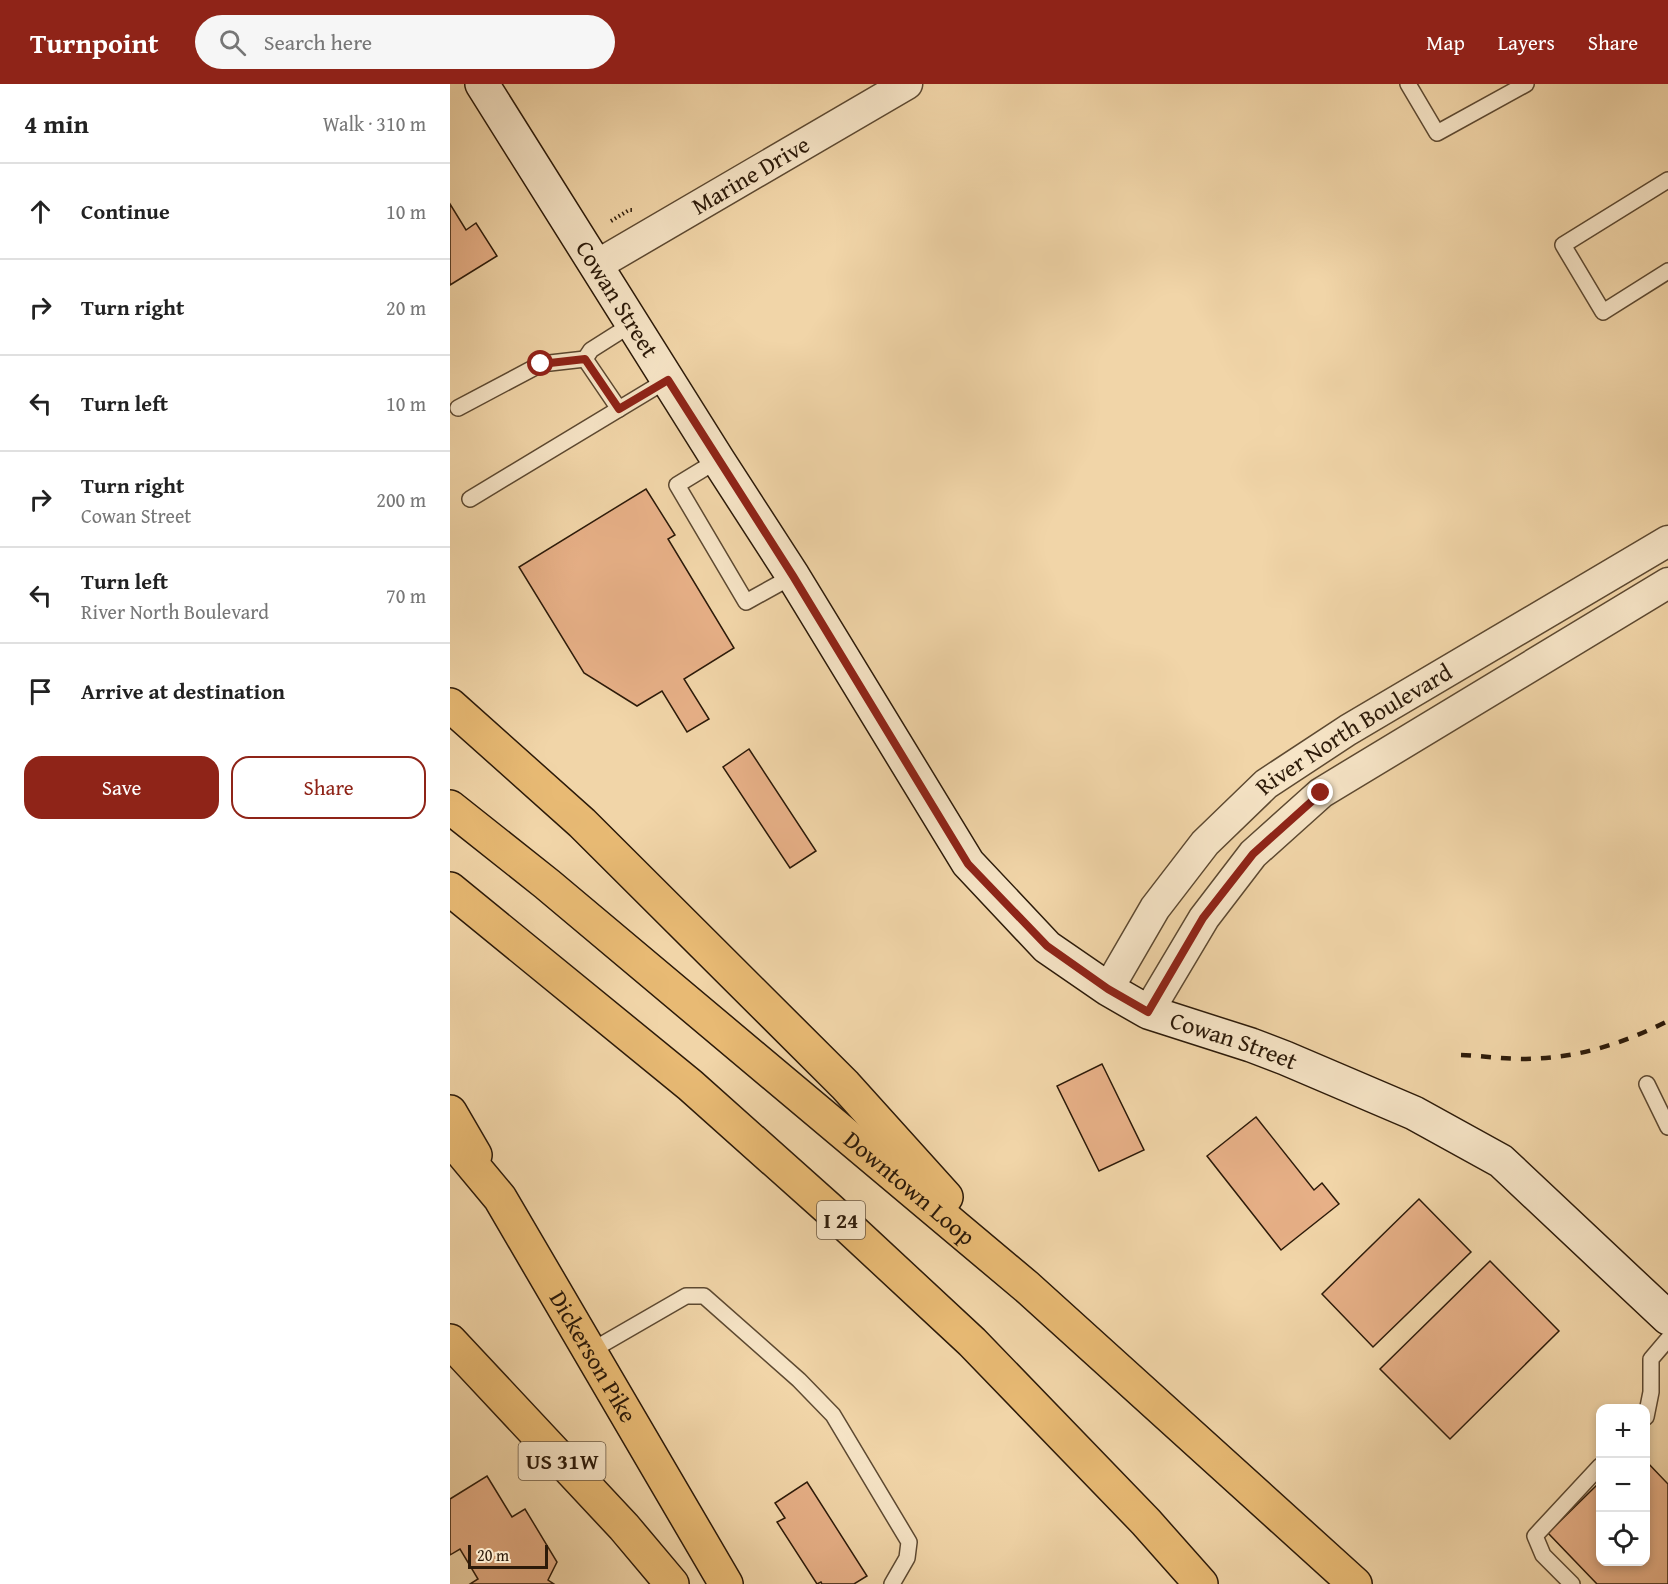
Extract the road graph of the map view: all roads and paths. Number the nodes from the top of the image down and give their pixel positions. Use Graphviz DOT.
graph roads {
  1 [pos="482,84"];
  2 [pos="907,84"];
  3 [pos="1408,84"];
  4 [pos="1526,84"];
  5 [pos="1668,180"];
  6 [pos="597,265"];
  7 [pos="1668,271"];
  8 [pos="632,324"];
  9 [pos="585,359"];
  10 [pos="668,380"];
  11 [pos="458,408"];
  12 [pos="619,409"];
  13 [pos="718,460"];
  14 [pos="470,500"];
  15 [pos="1668,541"];
  16 [pos="793,576"];
  17 [pos="1608,576"];
  18 [pos="1668,583"];
  19 [pos="1626,607"];
  20 [pos="450,705"];
  21 [pos="450,807"];
  22 [pos="450,890"];
  23 [pos="1108,989"];
  24 [pos="1148,1012"];
  25 [pos="1647,1084"];
  26 [pos="450,1112"];
  27 [pos="1668,1127"];
  28 [pos="450,1138"];
  29 [pos="500,1198"];
  30 [pos="1027,1287"];
  31 [pos="1663,1304"];
  32 [pos="1668,1339"];
  33 [pos="450,1341"];
  34 [pos="590,1352"];
  35 [pos="1649,1404"];
  36 [pos="1596,1470"];
  37 [pos="672,1584"];
  38 [pos="726,1584"];
  39 [pos="892,1584"];
  40 [pos="1201,1584"];
  41 [pos="1355,1584"];
  42 [pos="1572,1584"];
  1 -- 6 [label="street, Cowan Street"];
  2 -- 6 [label="street, Marine Drive"];
  3 -- 4 [label="lane"];
  5 -- 7 [label="lane"];
  6 -- 8 [label="street, Cowan Street"];
  8 -- 9 [label="lane"];
  8 -- 10 [label="street, Cowan Street"];
  9 -- 11 [label="lane"];
  9 -- 12 [label="lane"];
  10 -- 12 [label="lane"];
  10 -- 13 [label="street, Cowan Street"];
  12 -- 14 [label="lane"];
  13 -- 16 [label="street, Cowan Street"];
  13 -- 16 [label="lane"];
  15 -- 17 [label="street, River North Boulevard"];
  16 -- 23 [label="street, Cowan Street"];
  17 -- 19 [label="street"];
  17 -- 23 [label="street, River North Boulevard"];
  18 -- 19 [label="street, River North Boulevard"];
  19 -- 24 [label="street, River North Boulevard"];
  20 -- 30 [label="main road"];
  21 -- 30 [label="main road, Downtown Loop"];
  22 -- 40 [label="main road, I 24"];
  23 -- 24 [label="street, Cowan Street"];
  24 -- 31 [label="street, Cowan Street"];
  25 -- 27 [label="lane"];
  26 -- 29 [label="main road"];
  28 -- 29 [label="main road, Dickerson Pike / US 31W"];
  29 -- 34 [label="main road, Dickerson Pike / US 31W"];
  30 -- 41 [label="main road, Downtown Loop"];
  32 -- 35 [label="lane"];
  33 -- 37 [label="main road, US 31W"];
  34 -- 38 [label="main road, Dickerson Pike / US 31W"];
  34 -- 39 [label="lane"];
  36 -- 42 [label="lane"];
}
